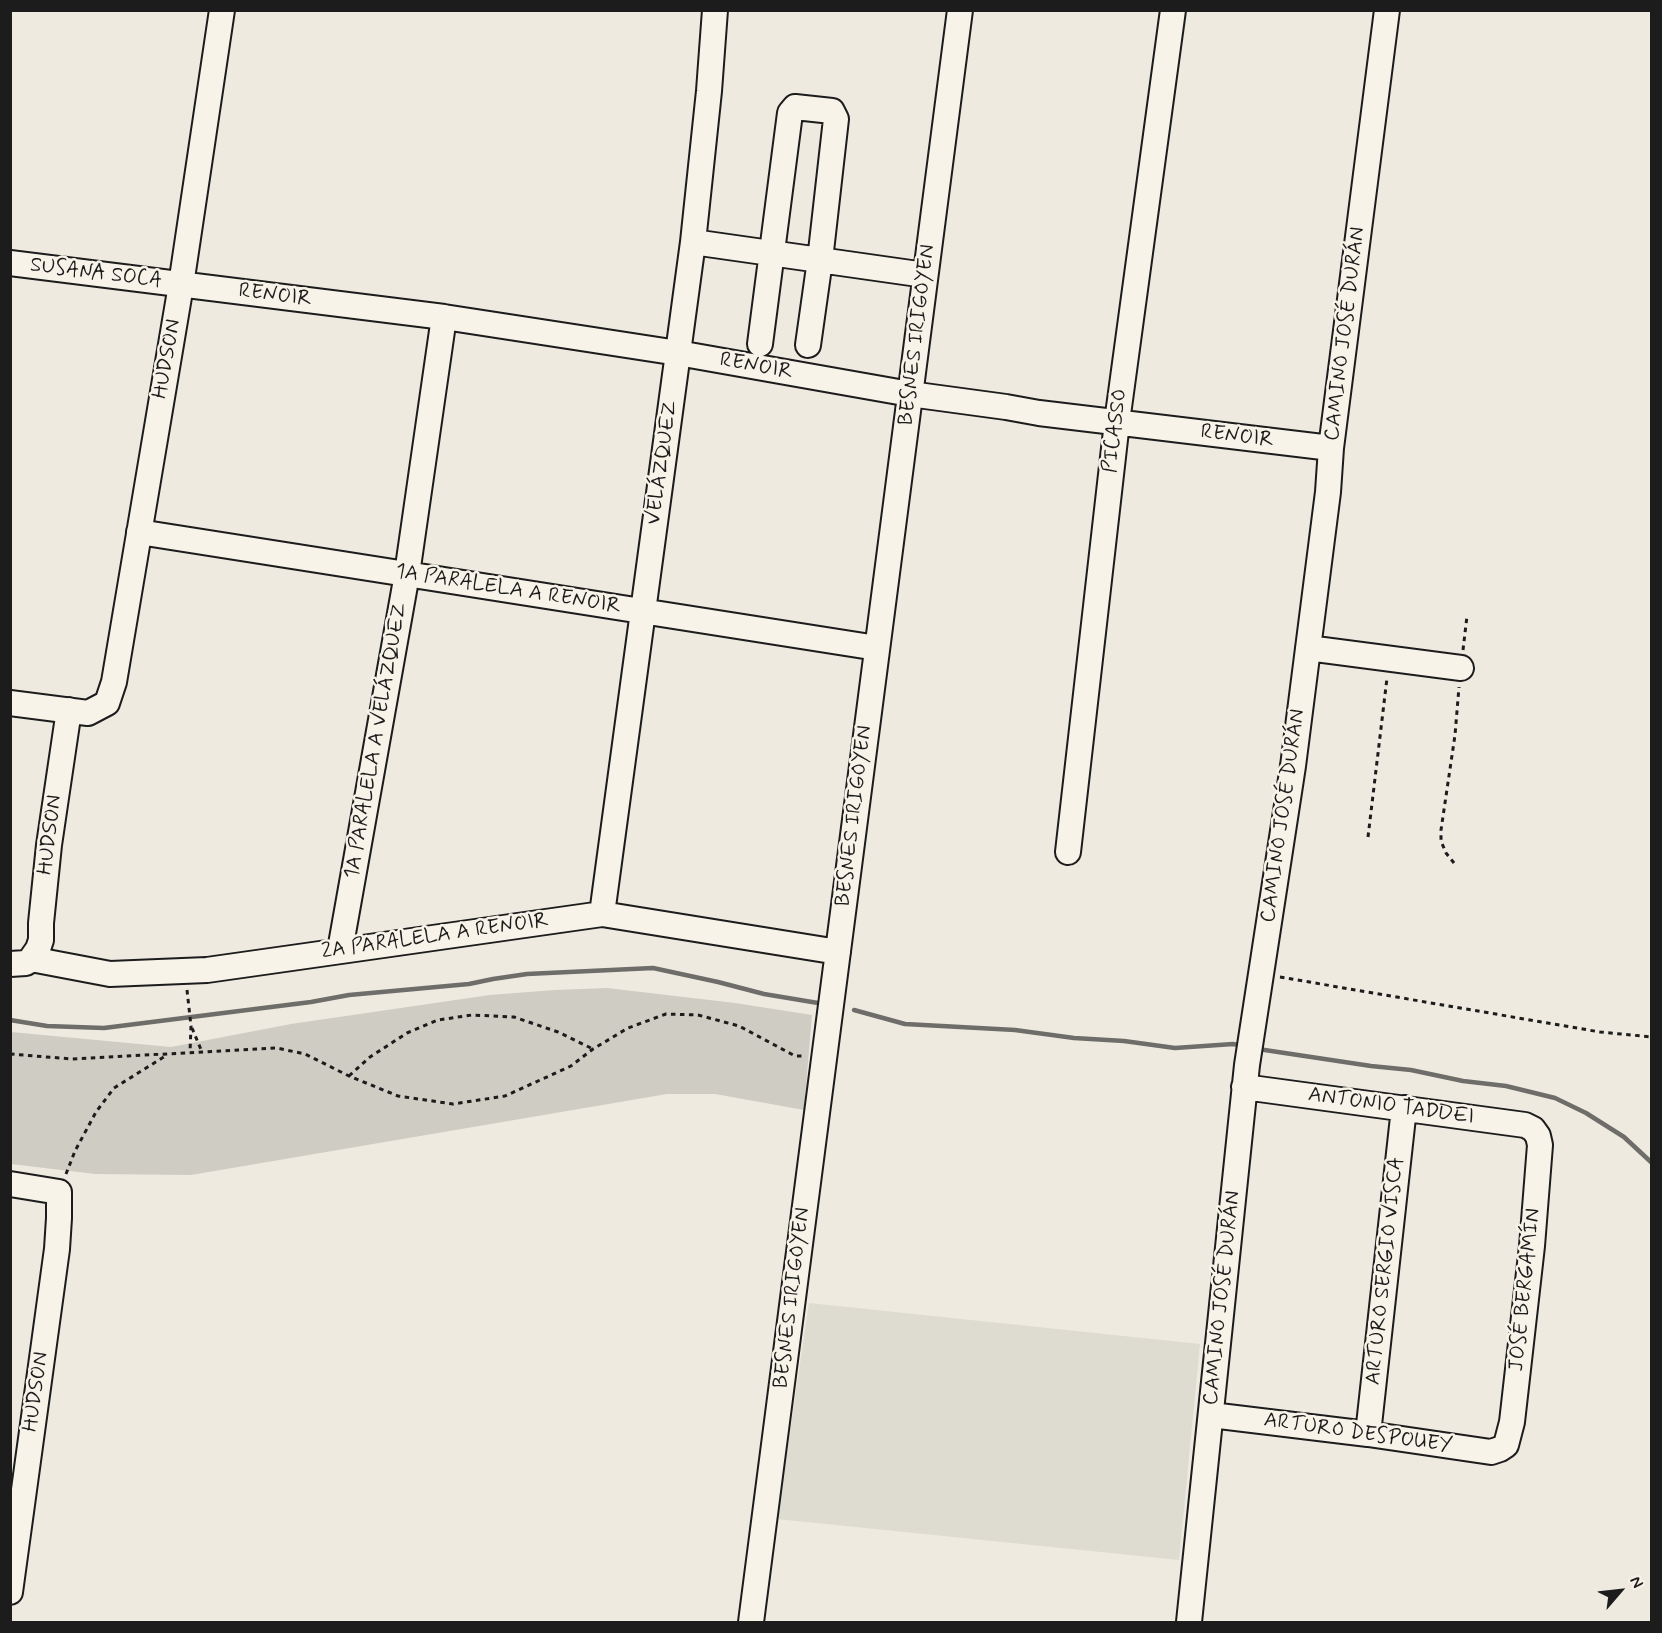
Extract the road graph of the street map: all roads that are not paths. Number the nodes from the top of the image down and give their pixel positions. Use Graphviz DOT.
graph roads {
  1 [pos="222,10"];
  2 [pos="715,10"];
  3 [pos="960,10"];
  4 [pos="1173,10"];
  5 [pos="1387,10"];
  6 [pos="693,242"];
  7 [pos="772,253"];
  8 [pos="820,260"];
  9 [pos="10,263"];
  10 [pos="925,275"];
  11 [pos="181,285"];
  12 [pos="444,317"];
  13 [pos="760,344"];
  14 [pos="808,345"];
  15 [pos="678,353"];
  16 [pos="910,394"];
  17 [pos="1117,422"];
  18 [pos="1331,448"];
  19 [pos="139,532"];
  20 [pos="407,574"];
  21 [pos="644,611"];
  22 [pos="877,648"];
  23 [pos="1308,648"];
  24 [pos="1461,668"];
  25 [pos="10,703"];
  26 [pos="69,710"];
  27 [pos="1068,852"];
  28 [pos="602,914"];
  29 [pos="340,950"];
  30 [pos="838,952"];
  31 [pos="21,962"];
  32 [pos="1246,1076"];
  33 [pos="1404,1108"];
  34 [pos="1534,1133"];
  35 [pos="10,1184"];
  36 [pos="1211,1415"];
  37 [pos="1368,1434"];
  38 [pos="1503,1447"];
  39 [pos="18,1479"];
  40 [pos="10,1592"];
  41 [pos="751,1623"];
  42 [pos="1189,1623"];
  1 -- 11 [label="street, HUDSON"];
  2 -- 6 [label="street, VELÁZQUEZ"];
  3 -- 10 [label="street, BESNES IRIGOYEN"];
  4 -- 17 [label="street, PICASSO"];
  5 -- 18 [label="street, CAMINO JOSÉ DURÁN"];
  6 -- 7 [label="street"];
  6 -- 15 [label="street, VELÁZQUEZ"];
  7 -- 8 [label="street"];
  7 -- 8 [label="street"];
  7 -- 13 [label="street"];
  8 -- 10 [label="street"];
  8 -- 14 [label="street"];
  9 -- 11 [label="street, SUSANA SOCA"];
  10 -- 16 [label="street, BESNES IRIGOYEN"];
  11 -- 12 [label="street, RENOIR"];
  11 -- 19 [label="street, HUDSON"];
  12 -- 15 [label="street, RENOIR"];
  12 -- 20 [label="street, 1A PARALELA A VELÁZQUEZ"];
  15 -- 16 [label="street, RENOIR"];
  15 -- 21 [label="street, VELÁZQUEZ"];
  16 -- 17 [label="street, RENOIR"];
  16 -- 22 [label="street, BESNES IRIGOYEN"];
  17 -- 18 [label="street, RENOIR"];
  17 -- 27 [label="street, PICASSO"];
  18 -- 23 [label="street, CAMINO JOSÉ DURÁN"];
  19 -- 20 [label="street, 1A PARALELA A RENOIR"];
  19 -- 26 [label="street, HUDSON"];
  20 -- 21 [label="street, 1A PARALELA A RENOIR"];
  20 -- 29 [label="street, 1A PARALELA A VELÁZQUEZ"];
  21 -- 22 [label="street, 1A PARALELA A RENOIR"];
  21 -- 28 [label="street, VELÁZQUEZ"];
  22 -- 30 [label="street, BESNES IRIGOYEN"];
  23 -- 24 [label="street"];
  23 -- 32 [label="street, CAMINO JOSÉ DURÁN"];
  25 -- 26 [label="street"];
  26 -- 31 [label="street, HUDSON"];
  28 -- 29 [label="street, 2A PARALELA A RENOIR"];
  28 -- 30 [label="street, 2A PARALELA A RENOIR"];
  29 -- 31 [label="street, 2A PARALELA A RENOIR"];
  30 -- 41 [label="street, BESNES IRIGOYEN"];
  32 -- 33 [label="street, ANTONIO TADDEI"];
  32 -- 36 [label="street, CAMINO JOSÉ DURÁN"];
  33 -- 34 [label="street, ANTONIO TADDEI"];
  33 -- 37 [label="street, ARTURO SERGIO VISCA"];
  34 -- 38 [label="street, JOSÉ BERGAMÍN"];
  35 -- 39 [label="street, HUDSON"];
  36 -- 37 [label="street, ARTURO DESPOUEY"];
  36 -- 42 [label="street, CAMINO JOSÉ DURÁN"];
  37 -- 38 [label="street, ARTURO DESPOUEY"];
  39 -- 40 [label="street, HUDSON"];
}
